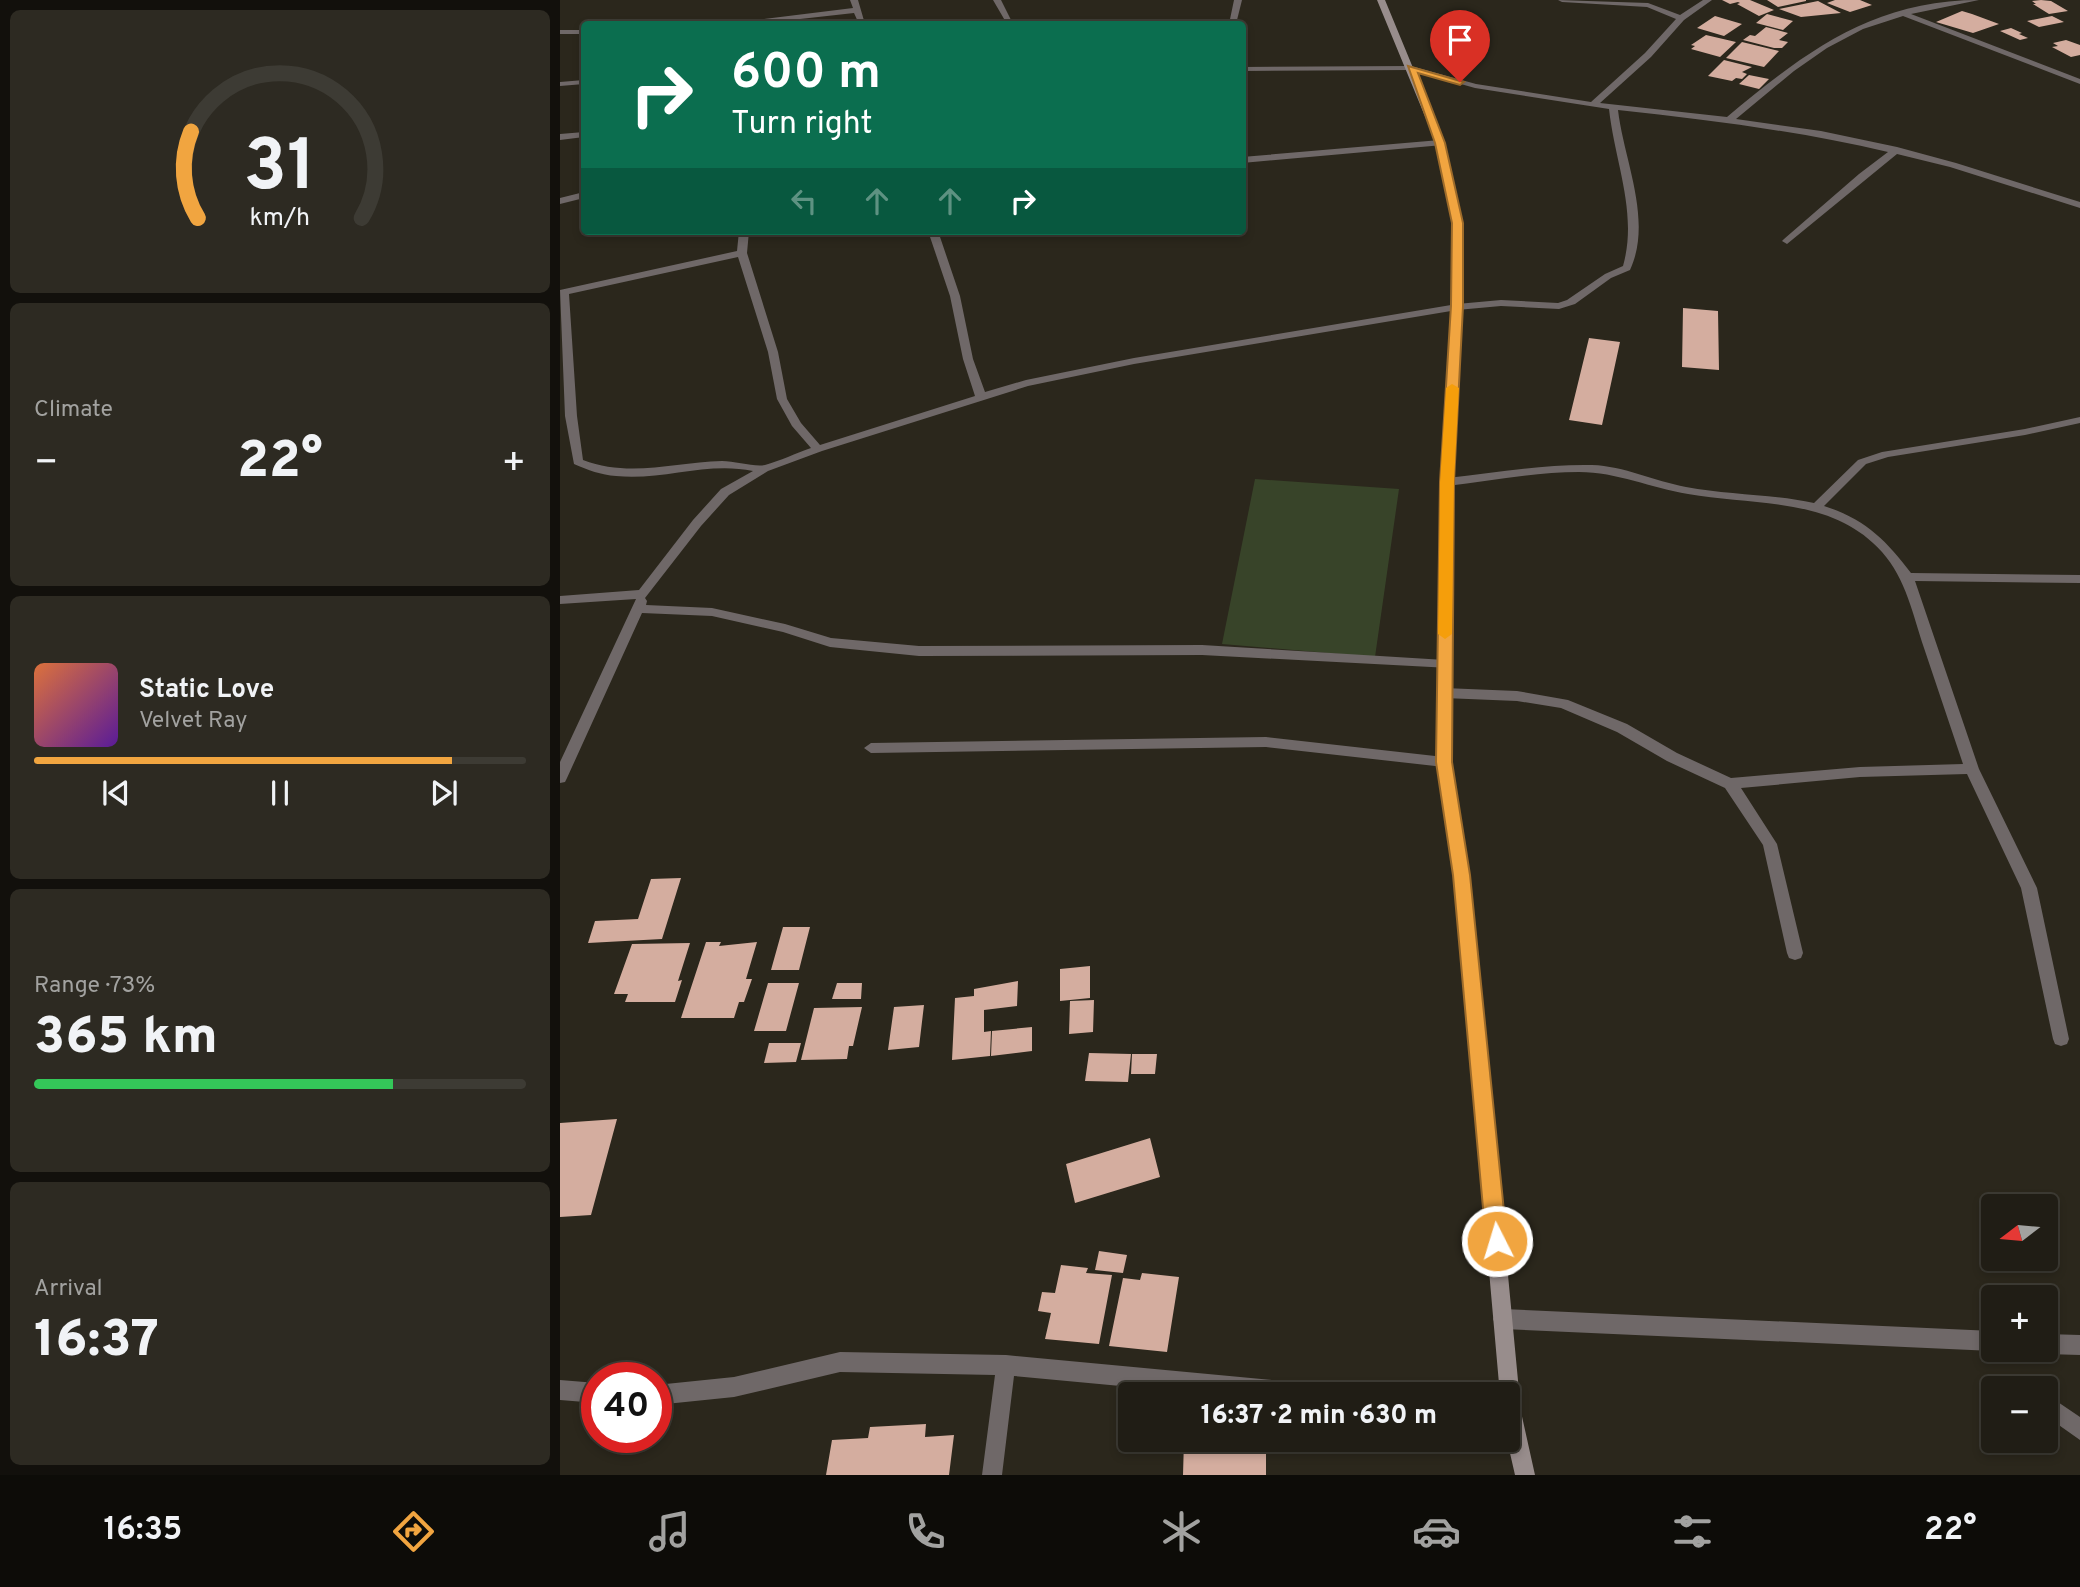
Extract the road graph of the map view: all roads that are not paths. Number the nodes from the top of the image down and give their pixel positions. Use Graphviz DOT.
graph roads {
  1 [pos="854,0"];
  2 [pos="997,0"];
  3 [pos="1238,0"];
  4 [pos="1381,0"];
  5 [pos="1562,0"];
  6 [pos="1707,0"];
  7 [pos="1975,0"];
  8 [pos="858,10"];
  9 [pos="1905,14"];
  10 [pos="1681,18"];
  11 [pos="765,21"];
  12 [pos="861,21"];
  13 [pos="1008,21"];
  14 [pos="1233,21"];
  15 [pos="560,32"];
  16 [pos="581,32"];
  17 [pos="1411,68"];
  18 [pos="1246,69"];
  19 [pos="581,82"];
  20 [pos="2080,82"];
  21 [pos="560,84"];
  22 [pos="1592,105"];
  23 [pos="1613,107"];
  24 [pos="1729,120"];
  25 [pos="581,135"];
  26 [pos="560,137"];
  27 [pos="1440,143"];
  28 [pos="1896,150"];
  29 [pos="1246,160"];
  30 [pos="581,196"];
  31 [pos="560,201"];
  32 [pos="2080,205"];
  33 [pos="744,235"];
  34 [pos="934,235"];
  35 [pos="1787,241"];
  36 [pos="742,253"];
  37 [pos="562,292"];
  38 [pos="1457,306"];
  39 [pos="981,396"];
  40 [pos="2080,420"];
  41 [pos="818,449"];
  42 [pos="764,469"];
  43 [pos="1447,482"];
  44 [pos="1818,506"];
  45 [pos="1907,577"];
  46 [pos="2080,579"];
  47 [pos="643,594"];
  48 [pos="560,600"];
  49 [pos="639,609"];
  50 [pos="1445,665"];
  51 [pos="1444,693"];
  52 [pos="871,748"];
  53 [pos="1444,762"];
  54 [pos="1972,769"];
  55 [pos="560,778"];
  56 [pos="1730,784"];
  57 [pos="1795,953"];
  58 [pos="2061,1039"];
  59 [pos="1503,1318"];
  60 [pos="1981,1340"];
  61 [pos="2058,1344"];
  62 [pos="2080,1345"];
  63 [pos="1006,1365"];
  64 [pos="1186,1382"];
  65 [pos="1508,1382"];
  66 [pos="560,1390"];
  67 [pos="581,1392"];
  68 [pos="672,1393"];
  69 [pos="2058,1413"];
  70 [pos="2080,1430"];
  71 [pos="1520,1452"];
  72 [pos="992,1475"];
  73 [pos="1525,1475"];
  1 -- 8 [label="street"];
  2 -- 13 [label="street"];
  3 -- 14 [label="street"];
  4 -- 17 [label="street"];
  5 -- 10 [label="street"];
  6 -- 10 [label="street"];
  7 -- 9 [label="street"];
  8 -- 11 [label="street"];
  8 -- 12 [label="street"];
  9 -- 20 [label="street"];
  9 -- 24 [label="street"];
  10 -- 22 [label="street"];
  15 -- 16 [label="street"];
  17 -- 18 [label="street"];
  17 -- 22 [label="street"];
  17 -- 27 [label="street"];
  19 -- 21 [label="street"];
  22 -- 23 [label="street"];
  23 -- 24 [label="street"];
  23 -- 38 [label="street"];
  24 -- 28 [label="street"];
  25 -- 26 [label="street"];
  27 -- 29 [label="street"];
  27 -- 38 [label="street"];
  28 -- 32 [label="street"];
  28 -- 35 [label="street"];
  30 -- 31 [label="street"];
  33 -- 36 [label="street"];
  34 -- 39 [label="street"];
  36 -- 37 [label="street"];
  36 -- 41 [label="street"];
  37 -- 42 [label="street"];
  38 -- 39 [label="street"];
  38 -- 43 [label="street"];
  39 -- 41 [label="street"];
  40 -- 44 [label="street"];
  41 -- 42 [label="street"];
  42 -- 47 [label="street"];
  43 -- 44 [label="street"];
  43 -- 50 [label="street"];
  44 -- 45 [label="street"];
  45 -- 46 [label="street"];
  45 -- 54 [label="street"];
  47 -- 48 [label="street"];
  47 -- 49 [label="street"];
  49 -- 50 [label="street"];
  49 -- 55 [label="street"];
  50 -- 51 [label="street"];
  51 -- 53 [label="street"];
  51 -- 56 [label="street"];
  52 -- 53 [label="street"];
  53 -- 59 [label="street"];
  54 -- 56 [label="street"];
  54 -- 58 [label="street"];
  56 -- 57 [label="street"];
  59 -- 60 [label="street"];
  59 -- 65 [label="street"];
  61 -- 62 [label="street"];
  63 -- 64 [label="street"];
  63 -- 68 [label="street"];
  63 -- 72 [label="street"];
  66 -- 67 [label="street"];
  69 -- 70 [label="street"];
  71 -- 73 [label="street"];
}
